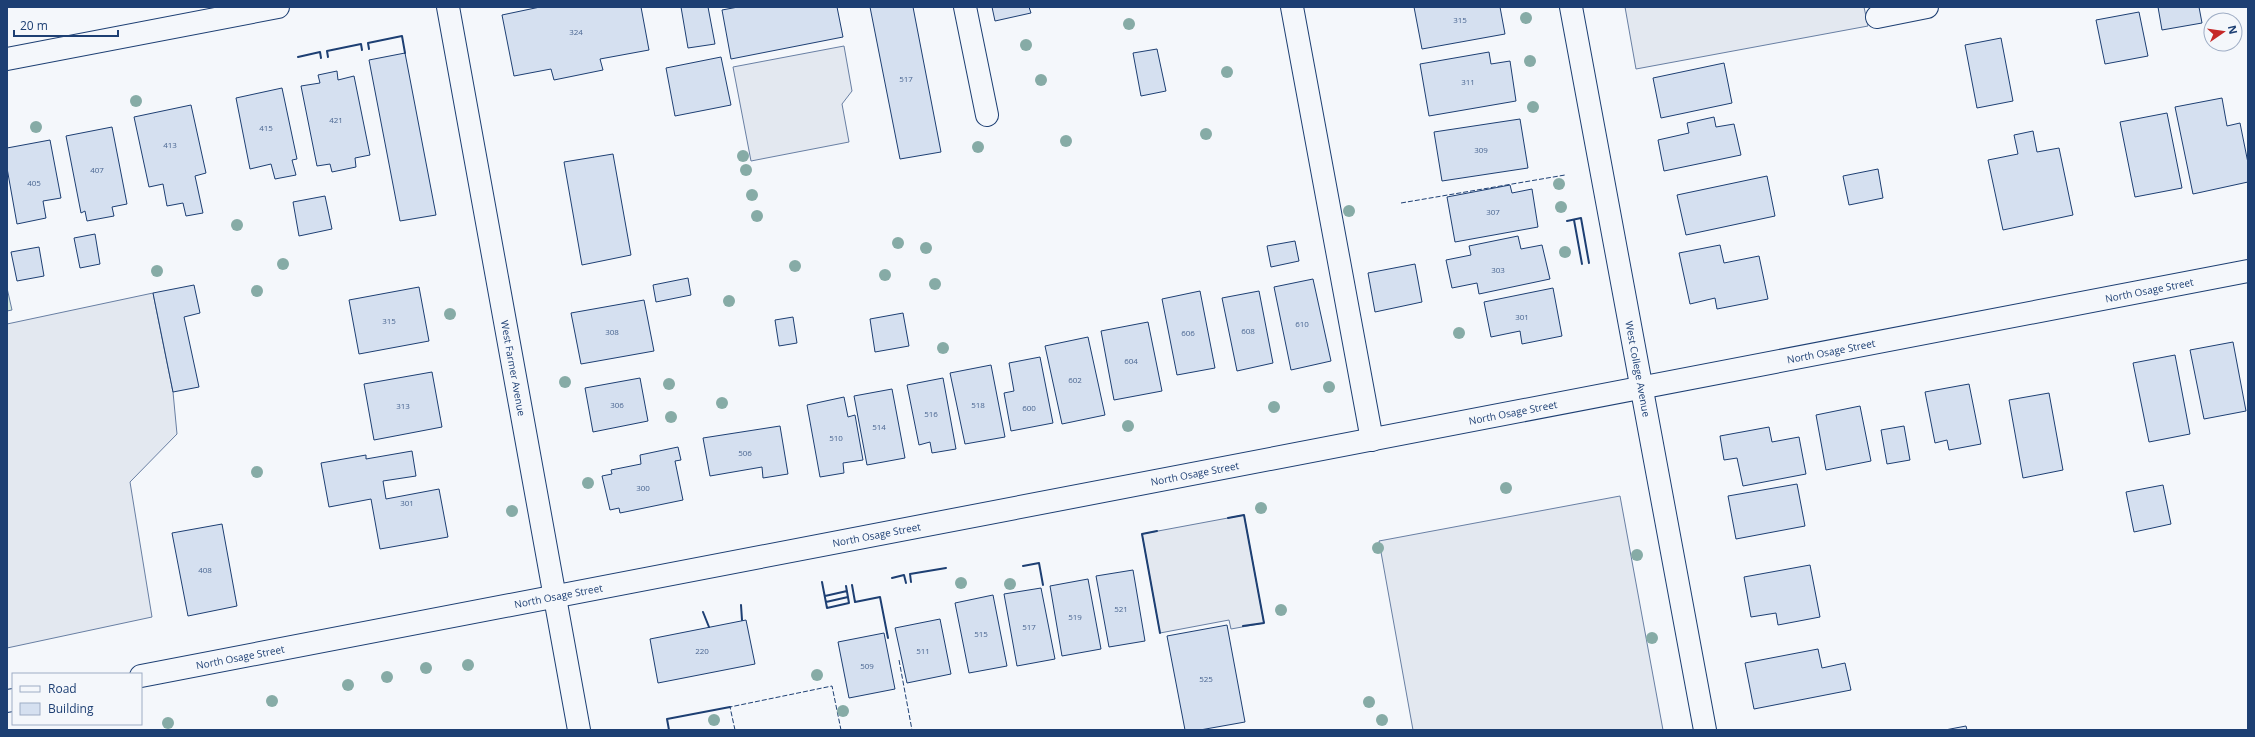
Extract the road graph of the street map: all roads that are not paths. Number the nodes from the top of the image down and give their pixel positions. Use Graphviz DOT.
graph roads {
  1 [pos="278,7"];
  2 [pos="448,7"];
  3 [pos="965,7"];
  4 [pos="1292,7"];
  5 [pos="1571,7"];
  6 [pos="1927,7"];
  7 [pos="1877,17"];
  8 [pos="7,59"];
  9 [pos="987,115"];
  10 [pos="2248,271"];
  11 [pos="1641,389"];
  12 [pos="1372,440"];
  13 [pos="555,596"];
  14 [pos="142,676"];
  15 [pos="579,730"];
  16 [pos="1705,730"];
  1 -- 8 [label="street"];
  2 -- 13 [label="street, West Farmer Avenue"];
  3 -- 9 [label="street"];
  4 -- 12 [label="street"];
  5 -- 11 [label="street, West College Avenue"];
  6 -- 7 [label="street"];
  10 -- 11 [label="street, North Osage Street"];
  11 -- 12 [label="street, North Osage Street"];
  11 -- 16 [label="street, West College Avenue"];
  12 -- 13 [label="street, North Osage Street"];
  13 -- 14 [label="street, North Osage Street"];
  13 -- 15 [label="street, West Farmer Avenue"];
}
